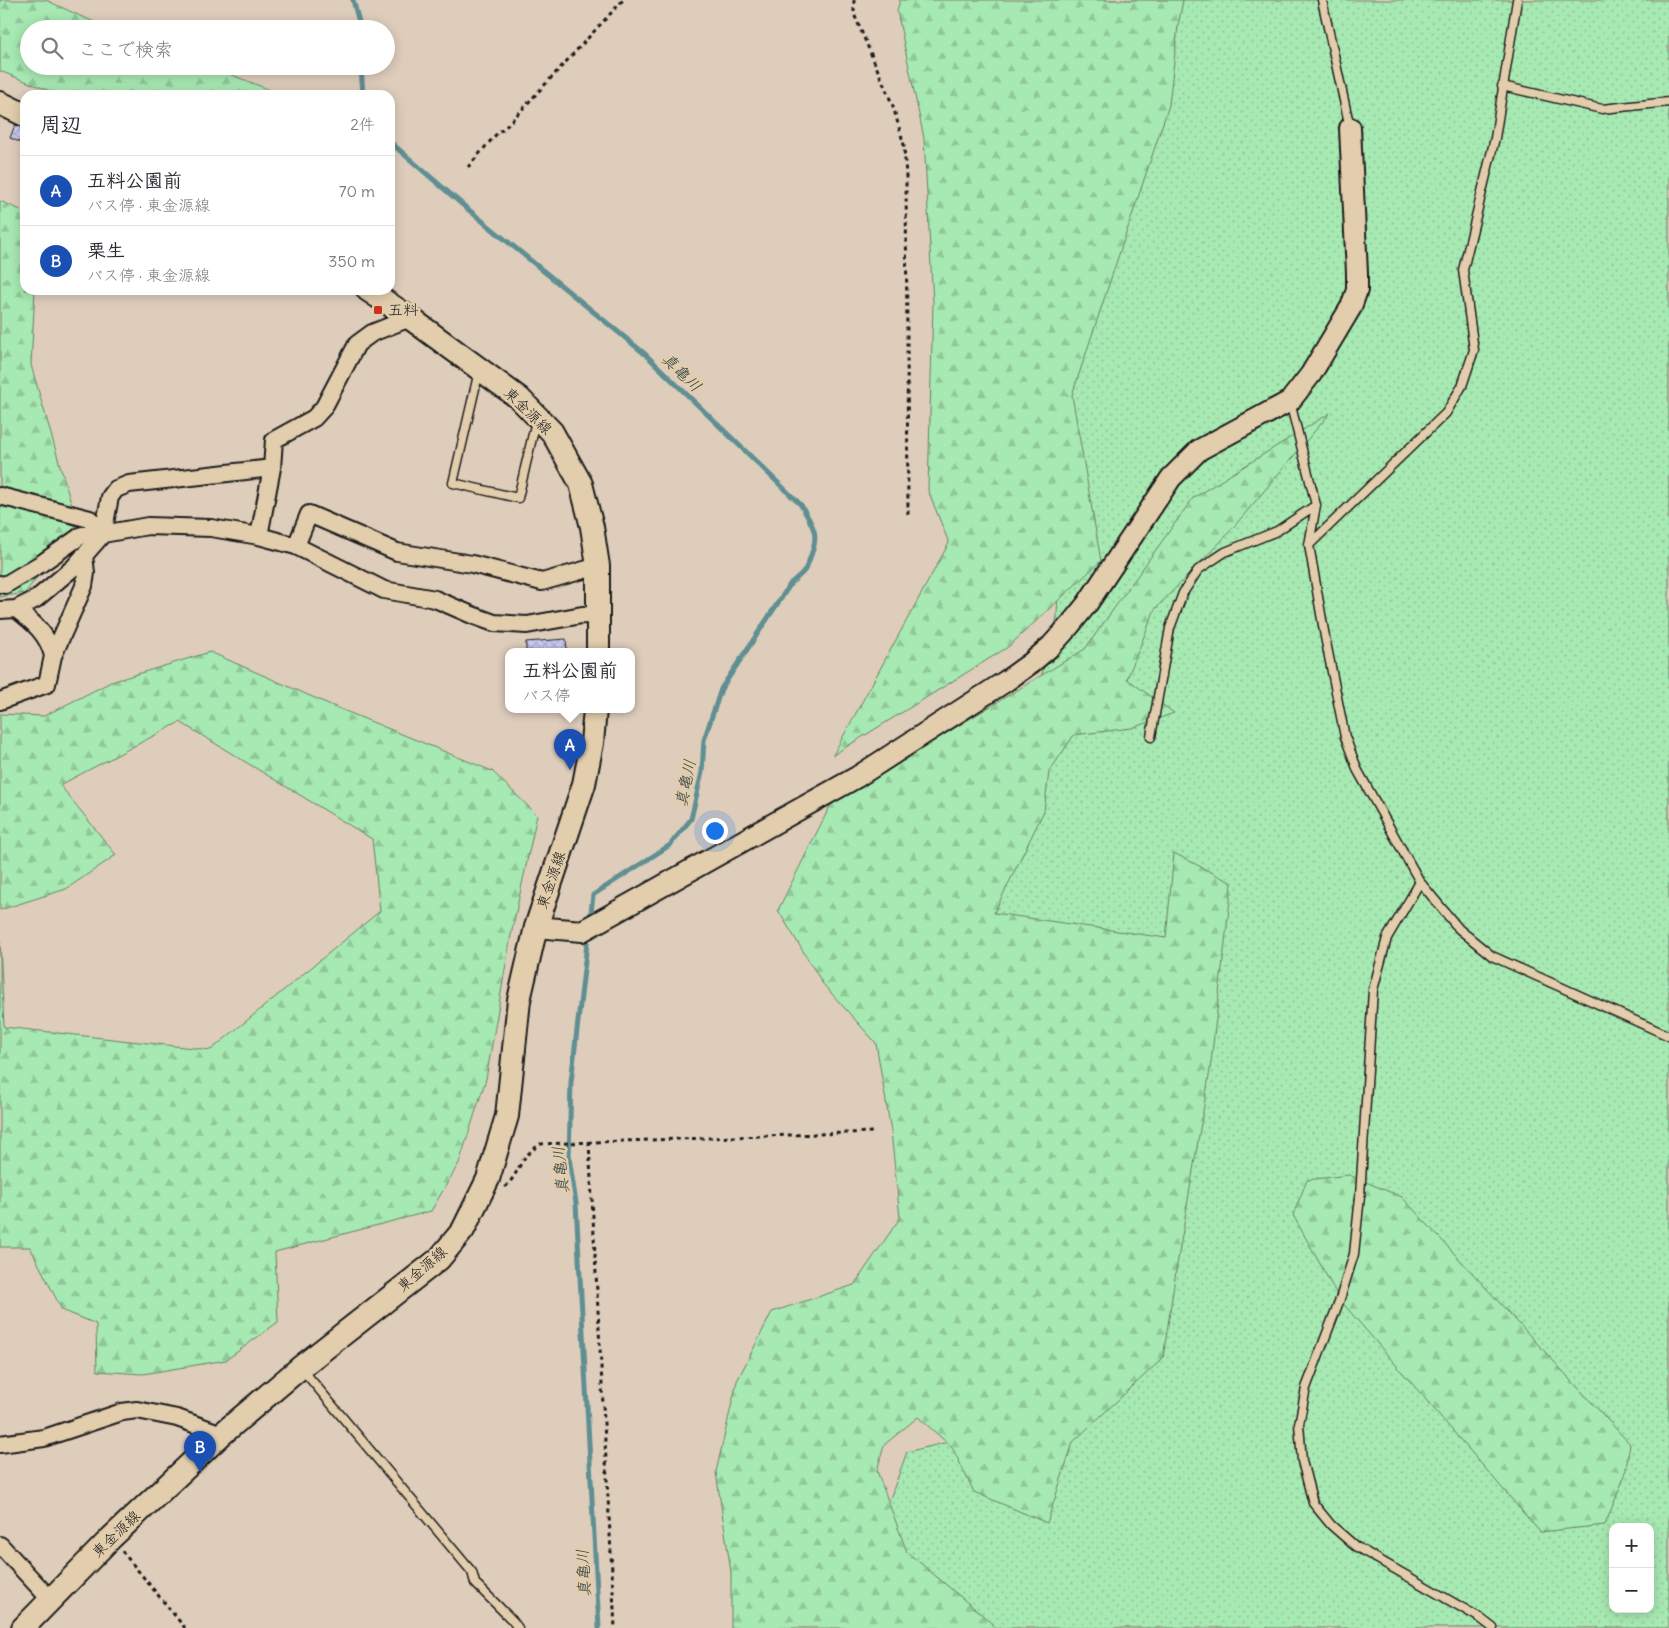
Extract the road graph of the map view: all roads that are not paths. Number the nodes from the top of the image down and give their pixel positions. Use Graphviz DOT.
graph roads {
  1 [pos="1322,0"];
  2 [pos="1517,0"];
  3 [pos="1502,86"];
  4 [pos="1669,102"];
  5 [pos="0,103"];
  6 [pos="20,112"];
  7 [pos="1350,128"];
  8 [pos="376,295"];
  9 [pos="410,318"];
  10 [pos="479,369"];
  11 [pos="1290,401"];
  12 [pos="537,416"];
  13 [pos="272,468"];
  14 [pos="0,496"];
  15 [pos="1316,506"];
  16 [pos="103,534"];
  17 [pos="259,536"];
  18 [pos="1309,545"];
  19 [pos="296,546"];
  20 [pos="84,555"];
  21 [pos="598,566"];
  22 [pos="0,584"];
  23 [pos="8,609"];
  24 [pos="599,616"];
  25 [pos="598,648"];
  26 [pos="53,656"];
  27 [pos="0,701"];
  28 [pos="595,713"];
  29 [pos="1152,737"];
  30 [pos="1420,882"];
  31 [pos="536,927"];
  32 [pos="1669,1036"];
  33 [pos="301,1367"];
  34 [pos="222,1434"];
  35 [pos="0,1444"];
  36 [pos="0,1545"];
  37 [pos="50,1599"];
  38 [pos="23,1628"];
  39 [pos="518,1628"];
  40 [pos="1493,1628"];
  1 -- 7 [label="lane"];
  2 -- 3 [label="lane"];
  3 -- 4 [label="lane"];
  3 -- 18 [label="lane"];
  5 -- 6 [label="main road"];
  7 -- 11 [label="street"];
  8 -- 9 [label="main road, 東金源線"];
  9 -- 10 [label="main road, 東金源線"];
  9 -- 13 [label="street"];
  10 -- 12 [label="main road, 東金源線"];
  10 -- 12 [label="lane"];
  11 -- 15 [label="lane"];
  11 -- 31 [label="street"];
  12 -- 21 [label="main road, 東金源線"];
  13 -- 16 [label="street"];
  13 -- 17 [label="street"];
  14 -- 16 [label="street"];
  15 -- 18 [label="lane"];
  15 -- 29 [label="lane"];
  16 -- 17 [label="street"];
  16 -- 20 [label="street"];
  16 -- 22 [label="street"];
  17 -- 19 [label="street"];
  18 -- 30 [label="lane"];
  19 -- 21 [label="street"];
  19 -- 24 [label="street"];
  20 -- 23 [label="street"];
  20 -- 26 [label="street"];
  21 -- 24 [label="main road, 東金源線"];
  23 -- 26 [label="street"];
  24 -- 25 [label="main road, 東金源線"];
  26 -- 27 [label="street"];
  28 -- 31 [label="main road, 東金源線"];
  30 -- 32 [label="lane"];
  30 -- 40 [label="lane"];
  31 -- 33 [label="main road, 東金源線"];
  33 -- 34 [label="main road, 東金源線"];
  33 -- 39 [label="lane"];
  34 -- 35 [label="street"];
  34 -- 37 [label="main road, 東金源線"];
  36 -- 37 [label="street"];
  37 -- 38 [label="main road, 東金源線"];
}
